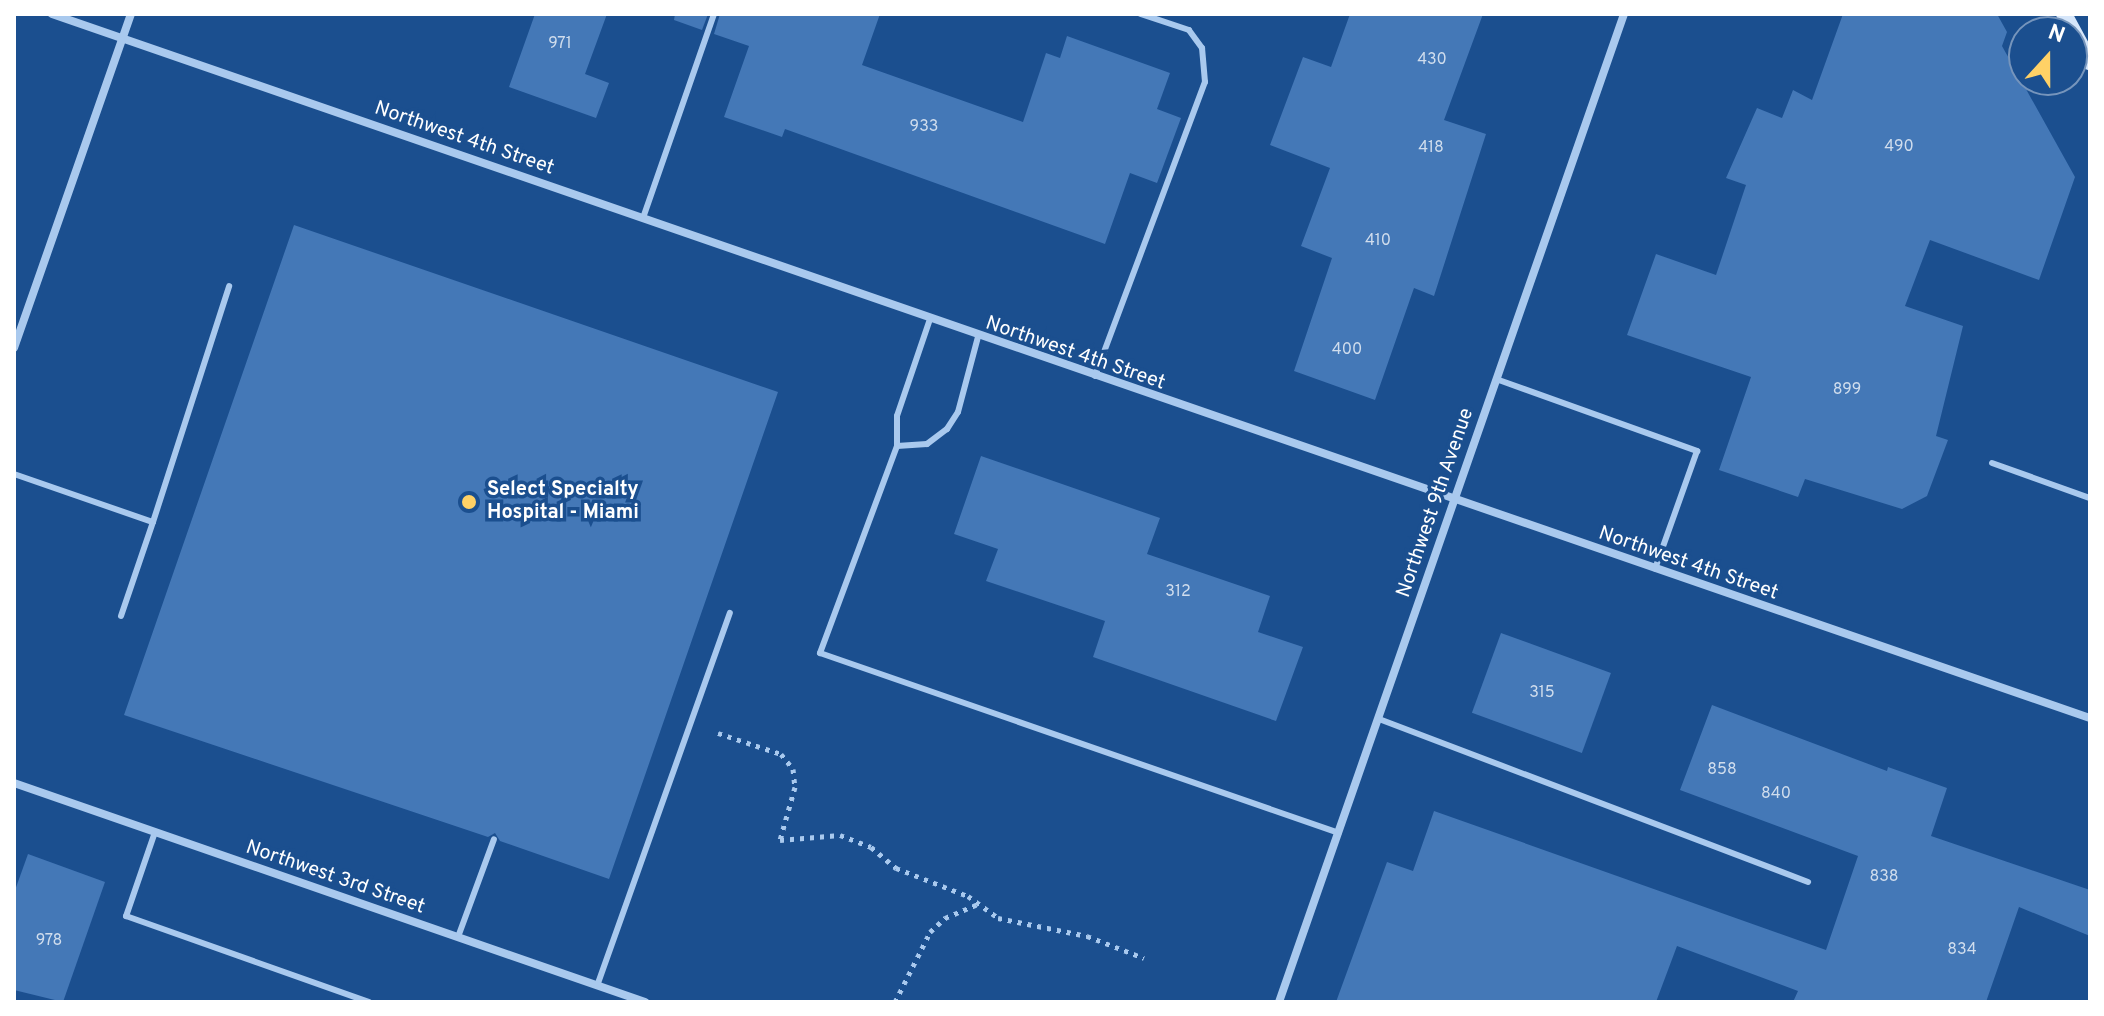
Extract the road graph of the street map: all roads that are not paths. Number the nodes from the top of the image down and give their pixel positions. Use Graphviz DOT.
graph roads {
  1 [pos="52,14"];
  2 [pos="131,14"];
  3 [pos="714,14"];
  4 [pos="1141,14"];
  5 [pos="1624,14"];
  6 [pos="2064,14"];
  7 [pos="123,38"];
  8 [pos="2090,62"];
  9 [pos="643,218"];
  10 [pos="229,286"];
  11 [pos="930,319"];
  12 [pos="978,337"];
  13 [pos="14,348"];
  14 [pos="1094,378"];
  15 [pos="1496,379"];
  16 [pos="897,446"];
  17 [pos="1992,463"];
  18 [pos="14,474"];
  19 [pos="2090,498"];
  20 [pos="1453,501"];
  21 [pos="153,522"];
  22 [pos="1655,569"];
  23 [pos="730,613"];
  24 [pos="121,616"];
  25 [pos="2090,718"];
  26 [pos="1379,719"];
  27 [pos="14,783"];
  28 [pos="155,832"];
  29 [pos="1339,833"];
  30 [pos="494,839"];
  31 [pos="1808,882"];
  32 [pos="458,937"];
  33 [pos="597,986"];
  34 [pos="369,1002"];
  35 [pos="645,1002"];
  36 [pos="1279,1002"];
  1 -- 7 [label="street, Northwest 4th Street"];
  2 -- 7 [label="street"];
  3 -- 9 [label="lane"];
  4 -- 14 [label="lane"];
  5 -- 15 [label="street, Northwest 9th Avenue"];
  6 -- 8 [label="main road"];
  7 -- 9 [label="street, Northwest 4th Street"];
  7 -- 13 [label="street"];
  9 -- 11 [label="street, Northwest 4th Street"];
  10 -- 21 [label="lane"];
  11 -- 12 [label="street, Northwest 4th Street"];
  11 -- 16 [label="lane"];
  12 -- 14 [label="street, Northwest 4th Street"];
  12 -- 16 [label="lane"];
  14 -- 20 [label="street, Northwest 4th Street"];
  15 -- 20 [label="street, Northwest 9th Avenue"];
  15 -- 22 [label="lane"];
  16 -- 29 [label="lane"];
  17 -- 19 [label="lane"];
  18 -- 21 [label="lane"];
  20 -- 22 [label="street, Northwest 4th Street"];
  20 -- 26 [label="street, Northwest 9th Avenue"];
  21 -- 24 [label="lane"];
  22 -- 25 [label="street, Northwest 4th Street"];
  23 -- 33 [label="lane"];
  26 -- 29 [label="street, Northwest 9th Avenue"];
  26 -- 31 [label="lane"];
  27 -- 28 [label="street, Northwest 3rd Street"];
  28 -- 32 [label="street, Northwest 3rd Street"];
  28 -- 34 [label="lane"];
  29 -- 36 [label="street, Northwest 9th Avenue"];
  30 -- 32 [label="lane"];
  32 -- 33 [label="street, Northwest 3rd Street"];
  33 -- 35 [label="street, Northwest 3rd Street"];
}
